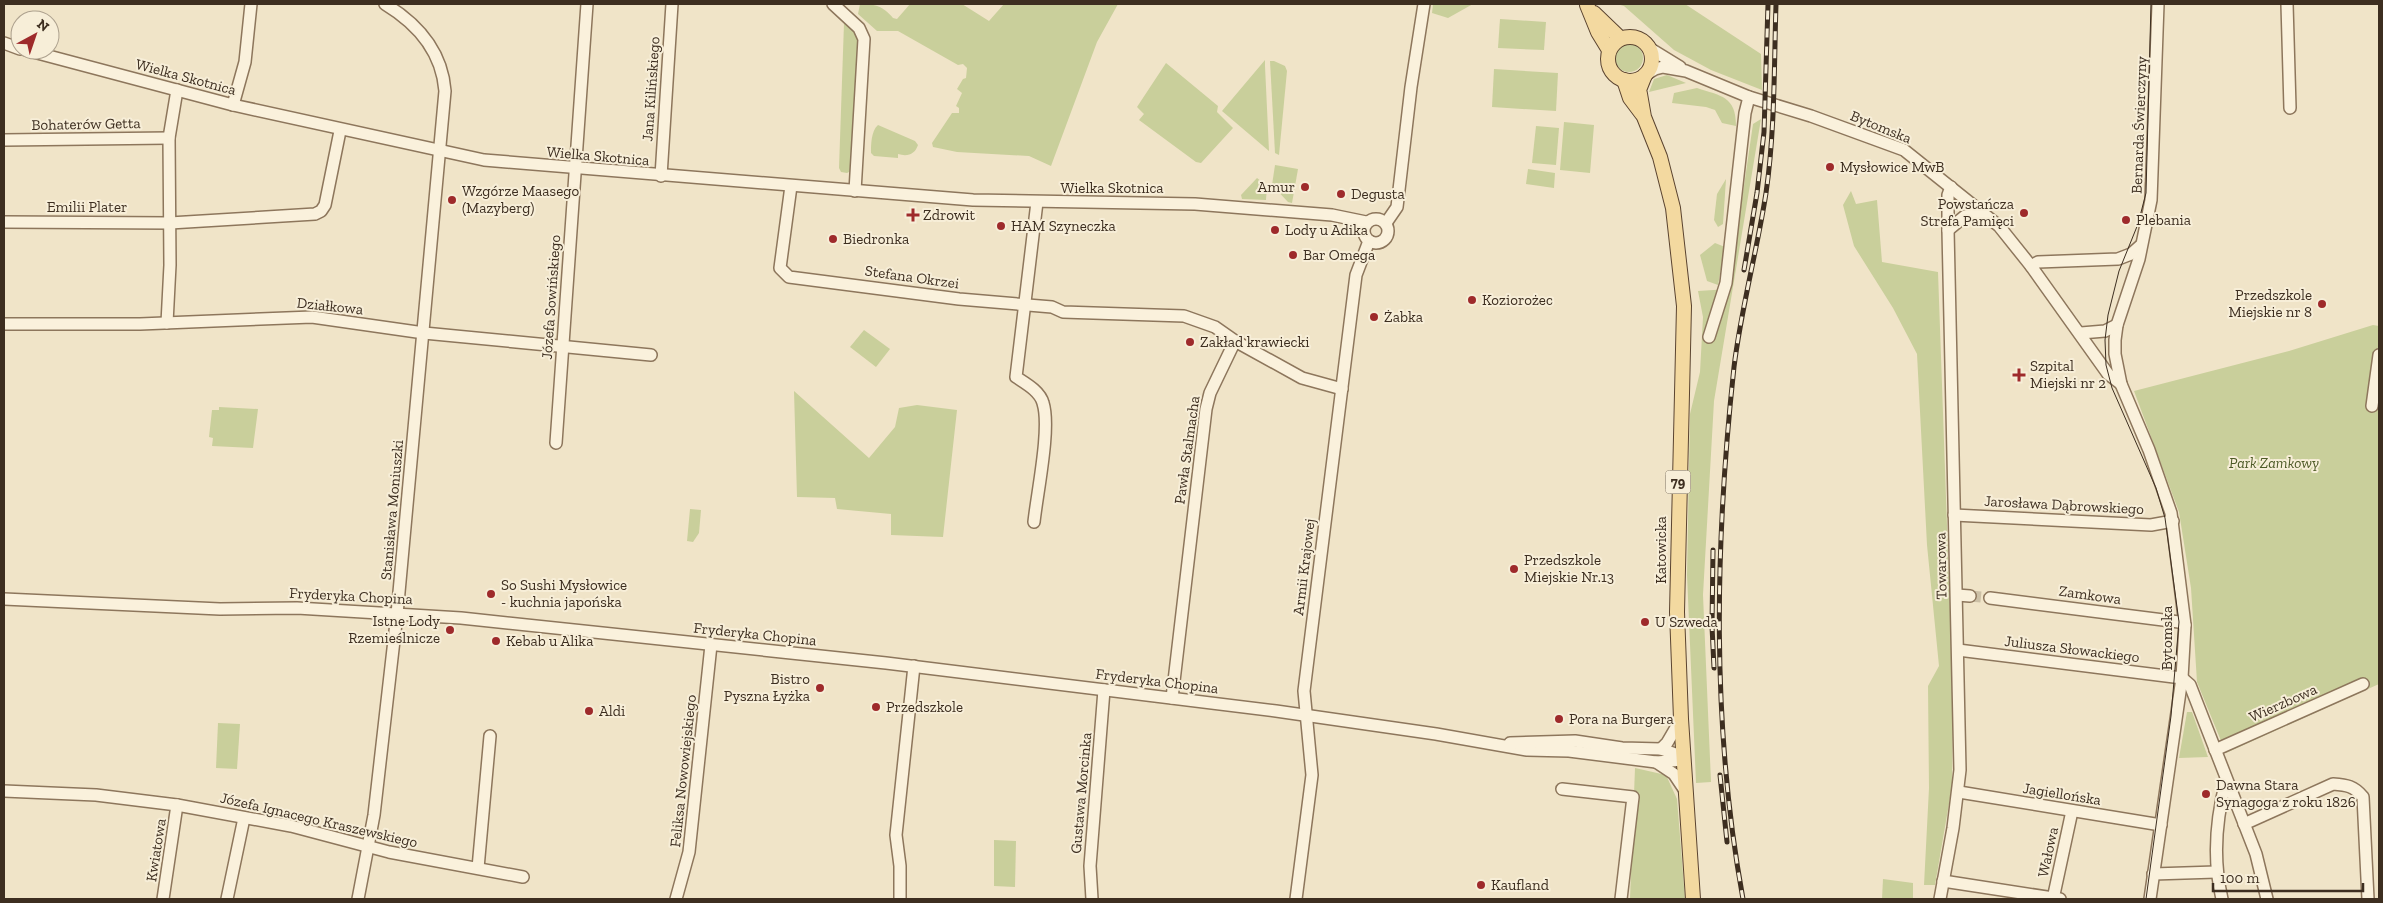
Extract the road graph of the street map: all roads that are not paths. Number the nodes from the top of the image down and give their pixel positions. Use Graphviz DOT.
graph roads {
  1 [pos="251,4"];
  2 [pos="385,4"];
  3 [pos="587,4"];
  4 [pos="672,4"];
  5 [pos="833,4"];
  6 [pos="1424,4"];
  7 [pos="1587,4"];
  8 [pos="2158,4"];
  9 [pos="2287,4"];
  10 [pos="1620,38"];
  11 [pos="1649,48"];
  12 [pos="1609,50"];
  13 [pos="60,59"];
  14 [pos="1686,71"];
  15 [pos="1645,75"];
  16 [pos="1624,80"];
  17 [pos="177,90"];
  18 [pos="1749,97"];
  19 [pos="232,105"];
  20 [pos="2290,108"];
  21 [pos="1644,117"];
  22 [pos="340,130"];
  23 [pos="169,138"];
  24 [pos="4,140"];
  25 [pos="440,152"];
  26 [pos="574,169"];
  27 [pos="661,176"];
  28 [pos="790,186"];
  29 [pos="1951,187"];
  30 [pos="856,191"];
  31 [pos="1037,202"];
  32 [pos="1983,213"];
  33 [pos="4,222"];
  34 [pos="1366,222"];
  35 [pos="170,223"];
  36 [pos="1386,224"];
  37 [pos="1948,230"];
  38 [pos="1369,241"];
  39 [pos="2140,246"];
  40 [pos="2118,259"];
  41 [pos="2031,266"];
  42 [pos="2133,277"];
  43 [pos="1023,305"];
  44 [pos="167,323"];
  45 [pos="4,324"];
  46 [pos="2117,325"];
  47 [pos="424,333"];
  48 [pos="2081,333"];
  49 [pos="1709,337"];
  50 [pos="1235,342"];
  51 [pos="563,345"];
  52 [pos="651,355"];
  53 [pos="2379,355"];
  54 [pos="2122,384"];
  55 [pos="1342,389"];
  56 [pos="2372,406"];
  57 [pos="556,443"];
  58 [pos="1954,515"];
  59 [pos="2172,521"];
  60 [pos="1034,522"];
  61 [pos="1957,595"];
  62 [pos="1970,596"];
  63 [pos="4,598"];
  64 [pos="1990,598"];
  65 [pos="397,614"];
  66 [pos="2186,625"];
  67 [pos="711,645"];
  68 [pos="1958,650"];
  69 [pos="914,666"];
  70 [pos="2182,678"];
  71 [pos="2363,684"];
  72 [pos="1104,690"];
  73 [pos="1172,698"];
  74 [pos="1307,715"];
  75 [pos="1681,719"];
  76 [pos="490,736"];
  77 [pos="1551,740"];
  78 [pos="1591,743"];
  79 [pos="1498,744"];
  80 [pos="1661,749"];
  81 [pos="2215,750"];
  82 [pos="1569,751"];
  83 [pos="1684,759"];
  84 [pos="1656,762"];
  85 [pos="2226,781"];
  86 [pos="1562,789"];
  87 [pos="4,791"];
  88 [pos="1686,792"];
  89 [pos="1959,792"];
  90 [pos="177,805"];
  91 [pos="2072,811"];
  92 [pos="244,818"];
  93 [pos="2244,824"];
  94 [pos="2161,825"];
  95 [pos="369,847"];
  96 [pos="478,868"];
  97 [pos="2216,872"];
  98 [pos="2153,874"];
  99 [pos="523,877"];
  100 [pos="1942,881"];
  101 [pos="163,899"];
  102 [pos="227,899"];
  103 [pos="358,899"];
  104 [pos="676,899"];
  105 [pos="900,899"];
  106 [pos="1092,899"];
  107 [pos="1296,899"];
  108 [pos="1621,899"];
  109 [pos="1693,899"];
  110 [pos="1940,899"];
  111 [pos="2056,899"];
  112 [pos="2150,899"];
  113 [pos="2222,899"];
  114 [pos="2267,899"];
  115 [pos="2368,899"];
  116 [pos="2379,899"];
  1 -- 19 [label="street"];
  2 -- 25 [label="street, Stanisława Moniuszki"];
  3 -- 26 [label="street, Józefa Sowińskiego"];
  4 -- 27 [label="street, Jana Kilińskiego"];
  5 -- 30 [label="street"];
  6 -- 36 [label="street"];
  7 -- 10 [label="main road, 79"];
  7 -- 12 [label="main road, 79"];
  8 -- 39 [label="street, Bernarda Świerczyny"];
  9 -- 20 [label="street"];
  10 -- 11 [label="main road"];
  10 -- 12 [label="main road"];
  11 -- 14 [label="street, Bytomska"];
  11 -- 15 [label="main road, 79"];
  12 -- 16 [label="main road, 79"];
  13 -- 17 [label="street, Wielka Skotnica"];
  14 -- 15 [label="street, Bytomska"];
  14 -- 18 [label="street, Bytomska"];
  15 -- 16 [label="main road"];
  15 -- 21 [label="main road, Katowicka / 79"];
  16 -- 21 [label="main road, Katowicka / 79"];
  17 -- 19 [label="street, Wielka Skotnica"];
  17 -- 23 [label="street"];
  18 -- 29 [label="street, Bytomska"];
  18 -- 49 [label="street"];
  19 -- 22 [label="street, Wielka Skotnica"];
  21 -- 75 [label="main road, Katowicka / 79"];
  22 -- 25 [label="street, Wielka Skotnica"];
  22 -- 35 [label="street, Emilii Plater"];
  23 -- 24 [label="street, Bohaterów Getta"];
  23 -- 35 [label="street"];
  25 -- 26 [label="street, Wielka Skotnica"];
  25 -- 47 [label="street, Stanisława Moniuszki"];
  26 -- 27 [label="street, Wielka Skotnica"];
  26 -- 51 [label="street, Józefa Sowińskiego"];
  27 -- 28 [label="street, Wielka Skotnica"];
  28 -- 30 [label="street, Wielka Skotnica"];
  28 -- 43 [label="street, Stefana Okrzei"];
  29 -- 32 [label="street, Bytomska"];
  29 -- 37 [label="street, Towarowa"];
  30 -- 31 [label="street, Wielka Skotnica"];
  31 -- 34 [label="street, Wielka Skotnica"];
  31 -- 43 [label="street"];
  32 -- 37 [label="street"];
  32 -- 41 [label="street, Bytomska"];
  33 -- 35 [label="street, Emilii Plater"];
  34 -- 36 [label="street"];
  34 -- 38 [label="street"];
  35 -- 44 [label="street"];
  36 -- 38 [label="street"];
  37 -- 58 [label="street, Towarowa"];
  38 -- 55 [label="street, Armii Krajowej"];
  39 -- 40 [label="street"];
  39 -- 42 [label="street, Bernarda Świerczyny"];
  40 -- 41 [label="street"];
  40 -- 42 [label="street"];
  41 -- 48 [label="street, Bytomska"];
  42 -- 46 [label="street, Bernarda Świerczyny"];
  43 -- 50 [label="street"];
  43 -- 60 [label="street"];
  44 -- 45 [label="street, Działkowa"];
  44 -- 47 [label="street, Działkowa"];
  46 -- 48 [label="street"];
  46 -- 54 [label="street, Bytomska"];
  47 -- 51 [label="street, Działkowa"];
  47 -- 65 [label="street, Stanisława Moniuszki"];
  48 -- 54 [label="street, Bytomska"];
  50 -- 55 [label="street"];
  50 -- 73 [label="street, Pawła Stalmacha"];
  51 -- 52 [label="street, Działkowa"];
  51 -- 57 [label="street, Józefa Sowińskiego"];
  53 -- 56 [label="street"];
  54 -- 59 [label="street, Bytomska"];
  55 -- 74 [label="street, Armii Krajowej"];
  58 -- 59 [label="street, Jarosława Dąbrowskiego"];
  58 -- 61 [label="street, Towarowa"];
  59 -- 66 [label="street, Bytomska"];
  61 -- 62 [label="street"];
  61 -- 68 [label="street, Towarowa"];
  63 -- 65 [label="street, Fryderyka Chopina"];
  64 -- 66 [label="street, Zamkowa"];
  65 -- 67 [label="street, Fryderyka Chopina"];
  65 -- 95 [label="street, Stanisława Moniuszki"];
  66 -- 70 [label="street, Bytomska"];
  67 -- 69 [label="street, Fryderyka Chopina"];
  67 -- 104 [label="street, Feliksa Nowowiejskiego"];
  68 -- 70 [label="street, Juliusza Słowackiego"];
  68 -- 89 [label="street, Towarowa"];
  69 -- 72 [label="street, Fryderyka Chopina"];
  69 -- 105 [label="street"];
  70 -- 81 [label="street"];
  70 -- 94 [label="street, Bytomska"];
  71 -- 81 [label="street, Wierzbowa"];
  72 -- 73 [label="street, Fryderyka Chopina"];
  72 -- 106 [label="street, Gustawa Morcinka"];
  73 -- 74 [label="street, Fryderyka Chopina"];
  74 -- 79 [label="street, Fryderyka Chopina"];
  74 -- 107 [label="street, Armii Krajowej"];
  75 -- 80 [label="street"];
  75 -- 83 [label="main road, Katowicka / 79"];
  76 -- 96 [label="street"];
  77 -- 78 [label="street, Fryderyka Chopina"];
  77 -- 79 [label="street, Fryderyka Chopina"];
  77 -- 82 [label="street, Fryderyka Chopina"];
  78 -- 80 [label="street, Fryderyka Chopina"];
  78 -- 82 [label="street, Fryderyka Chopina"];
  79 -- 82 [label="street, Fryderyka Chopina"];
  80 -- 83 [label="street, Fryderyka Chopina"];
  81 -- 85 [label="street"];
  82 -- 84 [label="street, Fryderyka Chopina"];
  83 -- 84 [label="street, Fryderyka Chopina"];
  83 -- 88 [label="main road, Katowicka / 79"];
  84 -- 88 [label="street, Fryderyka Chopina"];
  85 -- 93 [label="street"];
  85 -- 97 [label="street"];
  86 -- 108 [label="street"];
  87 -- 90 [label="street, Józefa Ignacego Kraszewskiego"];
  88 -- 109 [label="main road, Katowicka / 79"];
  89 -- 91 [label="street, Jagiellońska"];
  89 -- 100 [label="street, Towarowa"];
  90 -- 92 [label="street, Józefa Ignacego Kraszewskiego"];
  90 -- 101 [label="street, Kwiatowa"];
  91 -- 94 [label="street, Jagiellońska"];
  91 -- 111 [label="street, Wałowa"];
  92 -- 95 [label="street, Józefa Ignacego Kraszewskiego"];
  92 -- 102 [label="street"];
  93 -- 114 [label="street"];
  93 -- 115 [label="street"];
  94 -- 98 [label="street, Bytomska"];
  95 -- 96 [label="street, Józefa Ignacego Kraszewskiego"];
  95 -- 103 [label="street, Stanisława Moniuszki"];
  96 -- 99 [label="street, Józefa Ignacego Kraszewskiego"];
  97 -- 98 [label="street"];
  97 -- 113 [label="street"];
  98 -- 112 [label="street, Bytomska"];
  100 -- 110 [label="street, Towarowa"];
  100 -- 111 [label="street"];
  115 -- 116 [label="street"];
}
